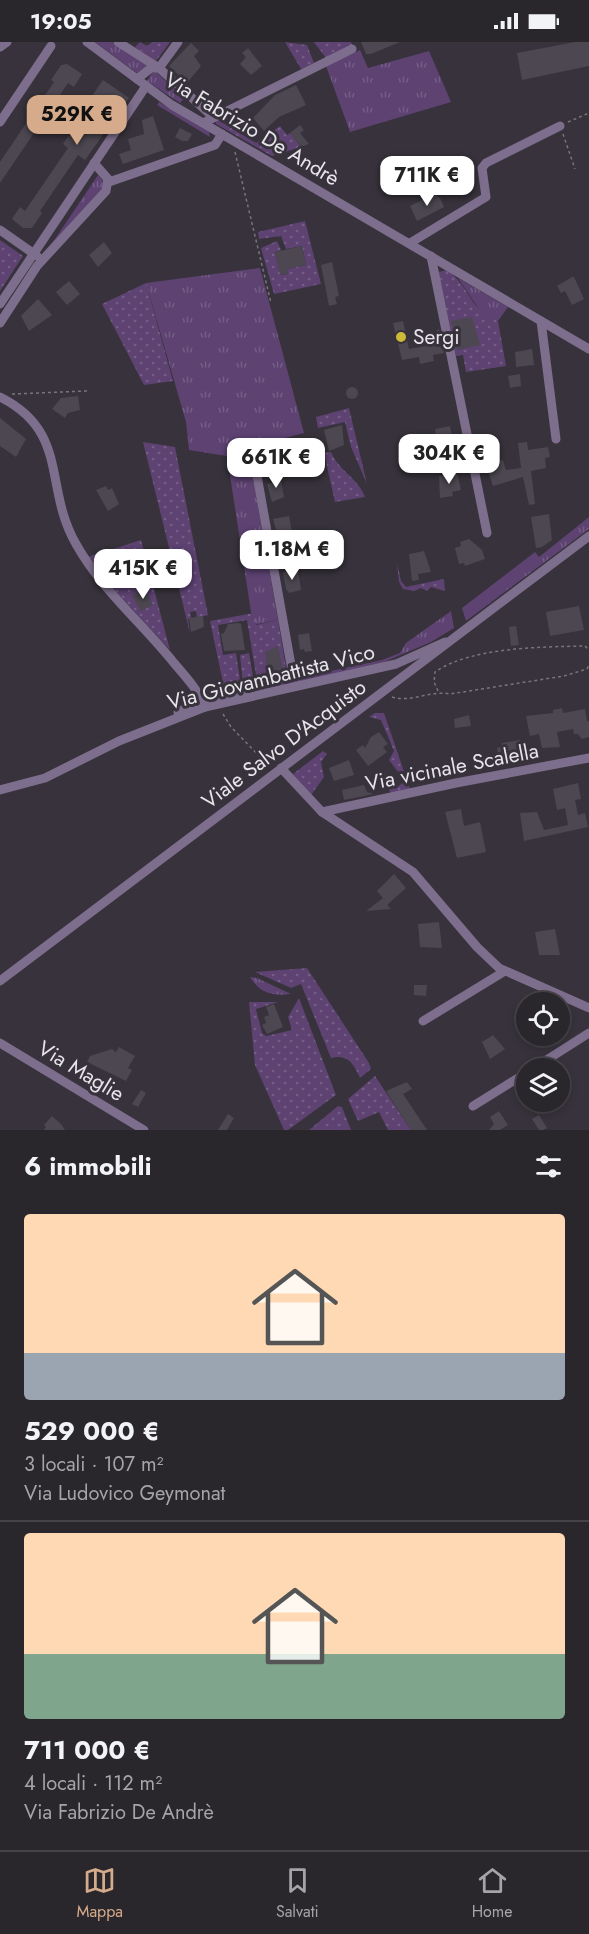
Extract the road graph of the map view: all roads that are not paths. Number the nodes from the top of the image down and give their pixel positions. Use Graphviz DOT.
graph roads {
  1 [pos="7,42"];
  2 [pos="87,42"];
  3 [pos="118,42"];
  4 [pos="178,42"];
  5 [pos="51,46"];
  6 [pos="0,47"];
  7 [pos="352,49"];
  8 [pos="159,68"];
  9 [pos="137,79"];
  10 [pos="146,86"];
  11 [pos="213,117"];
  12 [pos="0,122"];
  13 [pos="203,123"];
  14 [pos="560,126"];
  15 [pos="222,134"];
  16 [pos="94,163"];
  17 [pos="109,182"];
  18 [pos="0,230"];
  19 [pos="410,243"];
  20 [pos="33,253"];
  21 [pos="431,256"];
  22 [pos="43,260"];
  23 [pos="0,304"];
  24 [pos="541,321"];
  25 [pos="0,323"];
  26 [pos="589,349"];
  27 [pos="2,398"];
  28 [pos="556,439"];
  29 [pos="254,459"];
  30 [pos="487,533"];
  31 [pos="589,536"];
  32 [pos="451,640"];
  33 [pos="396,663"];
  34 [pos="414,669"];
  35 [pos="204,704"];
  36 [pos="589,758"];
  37 [pos="281,768"];
  38 [pos="0,790"];
  39 [pos="322,812"];
  40 [pos="505,970"];
  41 [pos="0,981"];
  42 [pos="589,1008"];
  43 [pos="423,1021"];
  44 [pos="589,1033"];
  45 [pos="1,1045"];
  46 [pos="550,1058"];
  47 [pos="516,1079"];
  48 [pos="473,1107"];
  49 [pos="144,1130"];
  1 -- 6 [label="street"];
  2 -- 9 [label="street, Via Fabrizio De Andrè"];
  3 -- 8 [label="street"];
  4 -- 8 [label="street"];
  5 -- 12 [label="street"];
  7 -- 11 [label="street"];
  8 -- 9 [label="street"];
  8 -- 11 [label="street"];
  9 -- 10 [label="street, Via Fabrizio De Andrè"];
  10 -- 13 [label="street, Via Fabrizio De Andrè"];
  10 -- 16 [label="street"];
  11 -- 13 [label="street"];
  13 -- 15 [label="street, Via Fabrizio De Andrè"];
  14 -- 19 [label="street"];
  15 -- 17 [label="street"];
  15 -- 19 [label="street, Via Fabrizio De Andrè"];
  16 -- 17 [label="street"];
  16 -- 20 [label="street"];
  17 -- 22 [label="street"];
  18 -- 20 [label="street"];
  19 -- 21 [label="street, Via Fabrizio De Andrè"];
  20 -- 22 [label="street"];
  20 -- 23 [label="street"];
  21 -- 24 [label="street, Via Fabrizio De Andrè"];
  21 -- 30 [label="street"];
  22 -- 25 [label="street"];
  24 -- 26 [label="street, Via Fabrizio De Andrè"];
  24 -- 28 [label="street"];
  27 -- 35 [label="street"];
  29 -- 35 [label="street"];
  31 -- 32 [label="street, Viale Salvo D'Acquisto"];
  32 -- 33 [label="street, Via Giovambattista Vico"];
  32 -- 34 [label="street, Viale Salvo D'Acquisto"];
  33 -- 34 [label="street"];
  33 -- 35 [label="street, Via Giovambattista Vico"];
  34 -- 37 [label="street, Viale Salvo D'Acquisto"];
  35 -- 38 [label="street, Via Giovambattista Vico"];
  36 -- 39 [label="street, Via vicinale Scalella"];
  37 -- 39 [label="street"];
  37 -- 41 [label="street, Viale Salvo D'Acquisto"];
  39 -- 40 [label="street"];
  40 -- 42 [label="street"];
  40 -- 43 [label="street"];
  44 -- 46 [label="street"];
  45 -- 49 [label="street, Via Maglie"];
  47 -- 48 [label="street"];
}
